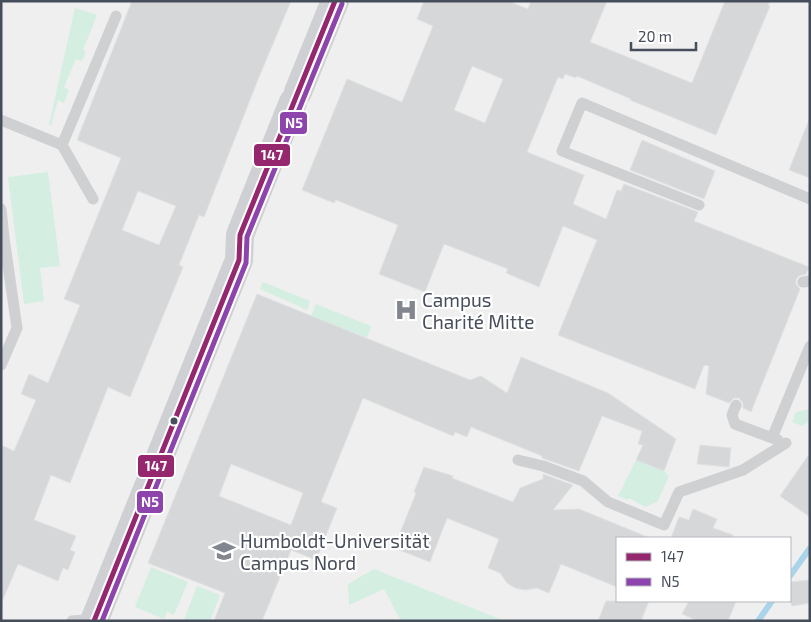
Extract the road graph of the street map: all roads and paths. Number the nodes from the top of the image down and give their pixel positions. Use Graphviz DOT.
graph roads {
  1 [pos="335,1"];
  2 [pos="116,16"];
  3 [pos="1,120"];
  4 [pos="62,145"];
  5 [pos="93,198"];
  6 [pos="810,199"];
  7 [pos="699,205"];
  8 [pos="1,209"];
  9 [pos="810,346"];
  10 [pos="1,366"];
  11 [pos="736,406"];
  12 [pos="772,438"];
  13 [pos="518,460"];
  14 [pos="87,620"];
  1 -- 14 [label="street"];
  2 -- 4 [label="lane"];
  3 -- 4 [label="lane"];
  4 -- 5 [label="lane"];
  6 -- 7 [label="lane"];
  8 -- 10 [label="lane"];
  9 -- 12 [label="lane"];
  11 -- 12 [label="lane"];
  12 -- 13 [label="lane"];
}
